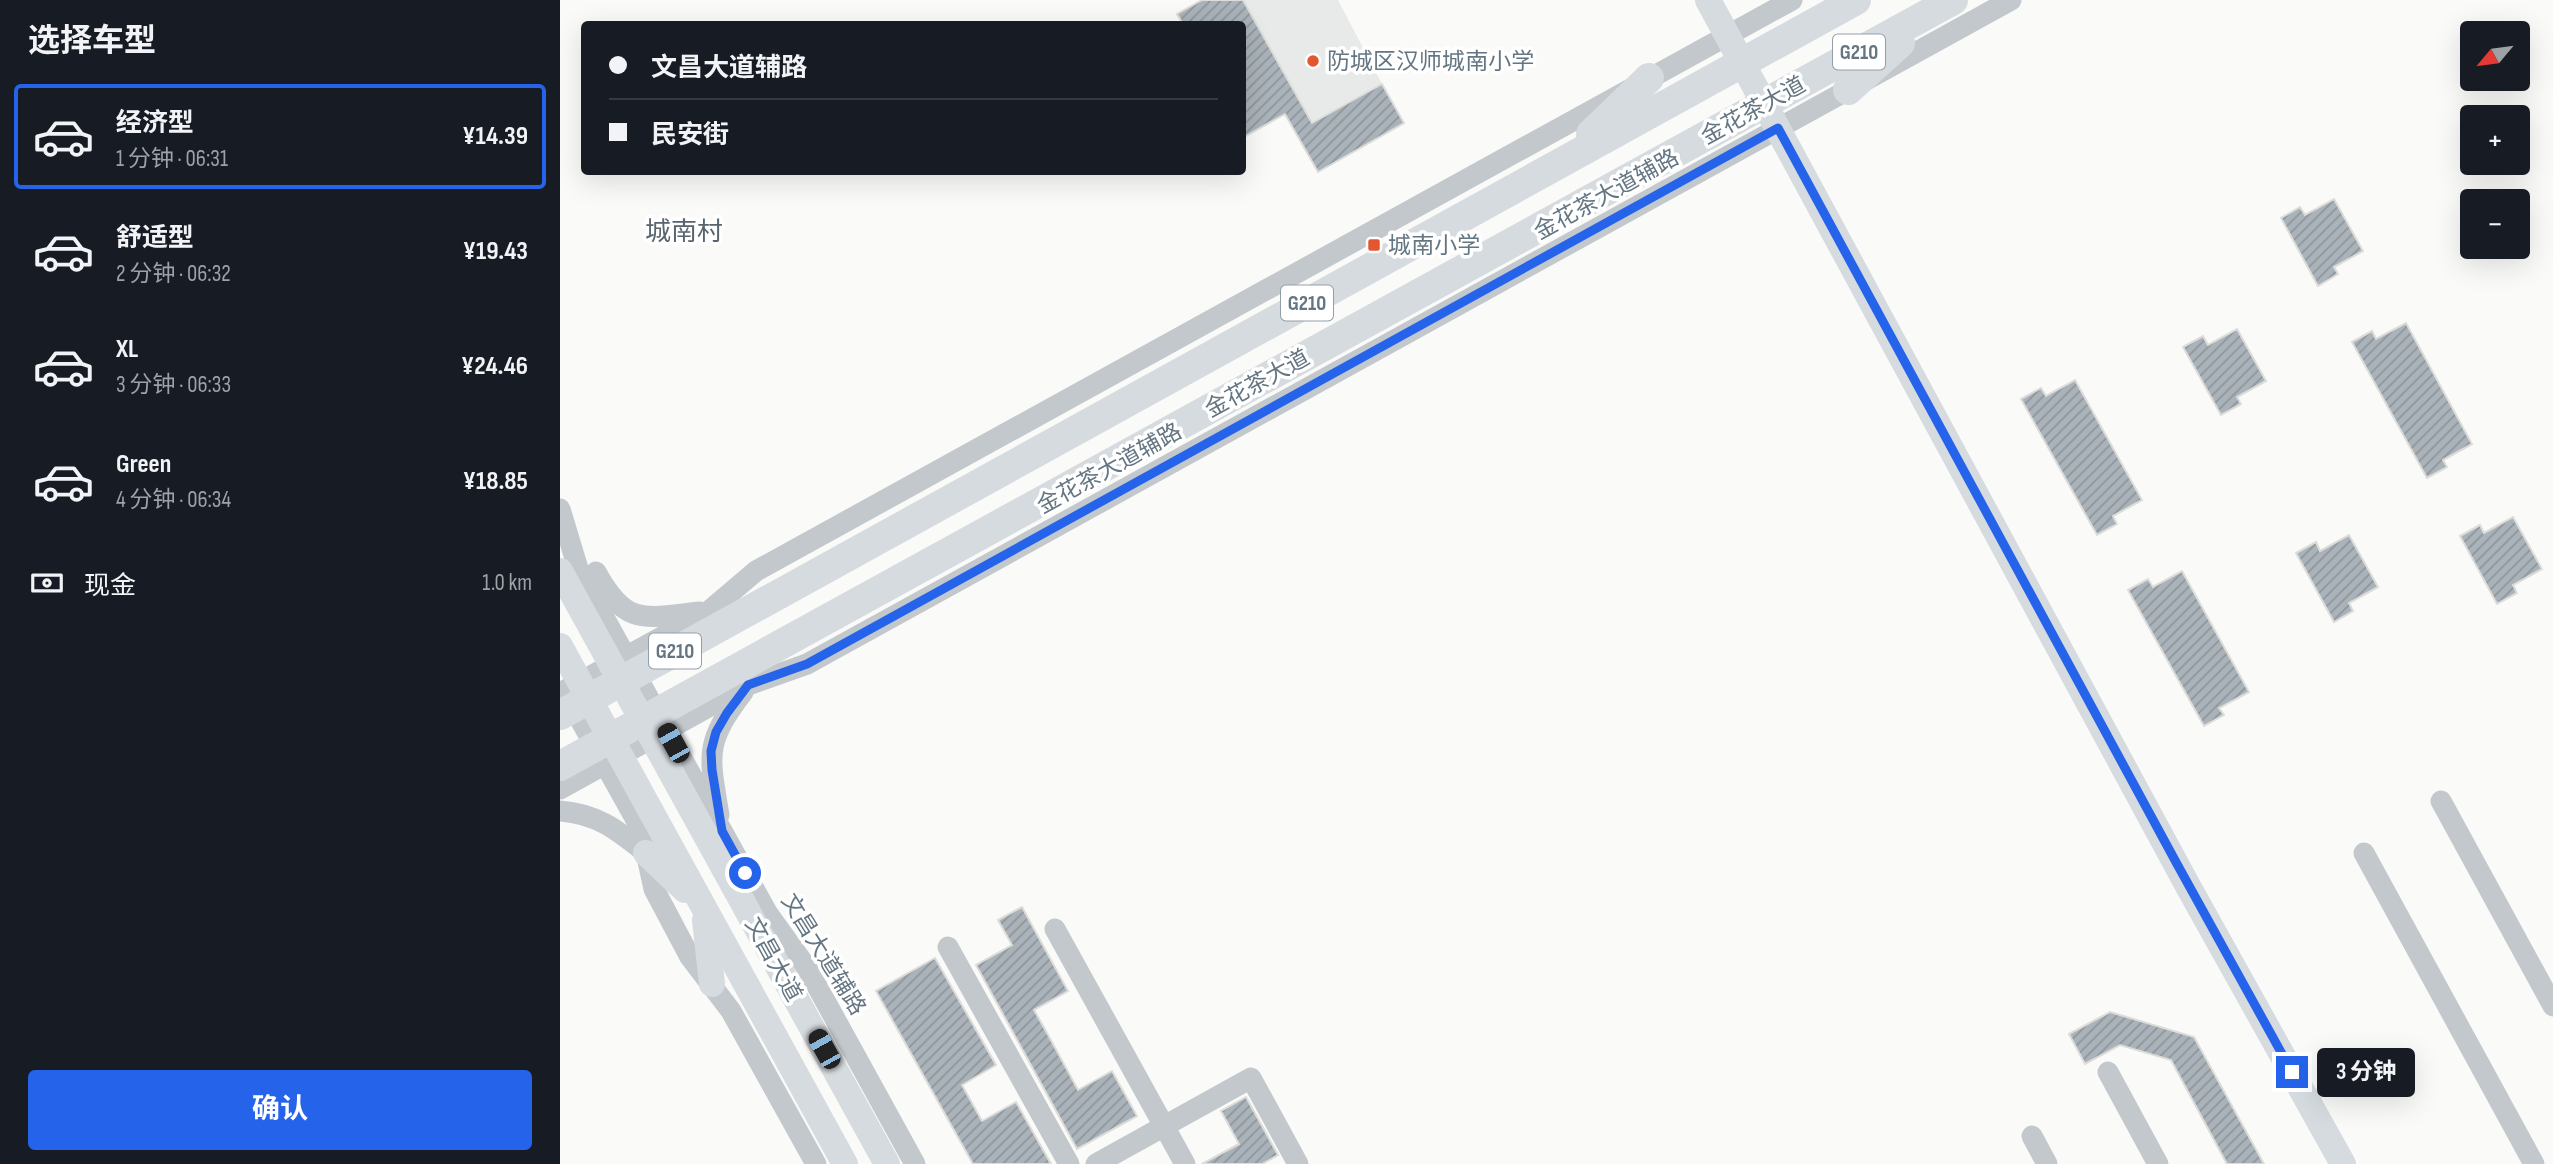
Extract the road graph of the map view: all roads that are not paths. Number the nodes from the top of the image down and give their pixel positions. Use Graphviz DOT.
graph roads {
  1 [pos="1708,0"];
  2 [pos="1792,0"];
  3 [pos="1856,0"];
  4 [pos="2011,0"];
  5 [pos="1945,4"];
  6 [pos="1727,36"];
  7 [pos="1742,63"];
  8 [pos="1649,78"];
  9 [pos="1848,90"];
  10 [pos="1771,116"];
  11 [pos="1562,162"];
  12 [pos="560,508"];
  13 [pos="570,572"];
  14 [pos="761,604"];
  15 [pos="709,611"];
  16 [pos="783,644"];
  17 [pos="560,646"];
  18 [pos="623,669"];
  19 [pos="748,685"];
  20 [pos="569,696"];
  21 [pos="654,726"];
  22 [pos="608,751"];
  23 [pos="560,766"];
  24 [pos="560,789"];
  25 [pos="2441,801"];
  26 [pos="560,811"];
  27 [pos="722,831"];
  28 [pos="646,853"];
  29 [pos="2364,853"];
  30 [pos="704,908"];
  31 [pos="768,914"];
  32 [pos="1055,929"];
  33 [pos="948,947"];
  34 [pos="786,981"];
  35 [pos="712,985"];
  36 [pos="2553,1006"];
  37 [pos="2108,1072"];
  38 [pos="1164,1126"];
  39 [pos="2032,1136"];
  40 [pos="816,1164"];
  41 [pos="845,1164"];
  42 [pos="887,1164"];
  43 [pos="915,1164"];
  44 [pos="1069,1164"];
  45 [pos="1096,1164"];
  46 [pos="1185,1164"];
  47 [pos="1298,1164"];
  48 [pos="2047,1164"];
  49 [pos="2158,1164"];
  50 [pos="2343,1164"];
  51 [pos="2534,1164"];
  1 -- 6 [label="main road"];
  2 -- 6 [label="street"];
  3 -- 7 [label="highway, 金花茶大道 / G210"];
  4 -- 9 [label="street, 金花茶大道辅路"];
  5 -- 9 [label="highway"];
  5 -- 10 [label="highway, 金花茶大道 / G210"];
  6 -- 7 [label="main road"];
  6 -- 8 [label="street"];
  7 -- 10 [label="main road"];
  7 -- 11 [label="highway, 金花茶大道 / G210"];
  8 -- 11 [label="highway"];
  8 -- 15 [label="street"];
  9 -- 10 [label="street, 金花茶大道辅路"];
  10 -- 16 [label="highway, 金花茶大道 / G210"];
  10 -- 19 [label="street, 金花茶大道辅路"];
  10 -- 50 [label="main road"];
  11 -- 14 [label="highway, 金花茶大道 / G210"];
  12 -- 13 [label="street"];
  12 -- 15 [label="street"];
  13 -- 18 [label="street"];
  13 -- 18 [label="main road, 文昌大道"];
  14 -- 15 [label="highway"];
  14 -- 18 [label="highway, 金花茶大道 / G210"];
  15 -- 18 [label="street"];
  16 -- 19 [label="highway"];
  16 -- 21 [label="highway, 金花茶大道 / G210"];
  17 -- 20 [label="main road, 文昌大道"];
  18 -- 20 [label="highway, 金花茶大道 / G210"];
  18 -- 21 [label="main road, 文昌大道"];
  19 -- 21 [label="street, 金花茶大道辅路"];
  19 -- 27 [label="street"];
  20 -- 22 [label="main road, 文昌大道"];
  21 -- 22 [label="highway, 金花茶大道 / G210"];
  21 -- 27 [label="street, 文昌大道辅路"];
  21 -- 34 [label="main road, 文昌大道"];
  22 -- 23 [label="highway, 金花茶大道 / G210"];
  22 -- 24 [label="street"];
  22 -- 28 [label="street"];
  22 -- 30 [label="main road, 文昌大道"];
  25 -- 36 [label="street"];
  26 -- 28 [label="street"];
  27 -- 31 [label="street, 文昌大道辅路"];
  28 -- 30 [label="main road"];
  28 -- 35 [label="street"];
  29 -- 51 [label="street"];
  30 -- 35 [label="main road"];
  30 -- 41 [label="main road, 文昌大道"];
  31 -- 34 [label="main road"];
  31 -- 43 [label="street, 文昌大道辅路"];
  32 -- 38 [label="street"];
  33 -- 44 [label="street"];
  34 -- 42 [label="main road, 文昌大道"];
  35 -- 40 [label="street"];
  37 -- 49 [label="street"];
  38 -- 45 [label="street"];
  38 -- 46 [label="street"];
  38 -- 47 [label="street"];
  39 -- 48 [label="street"];
}
